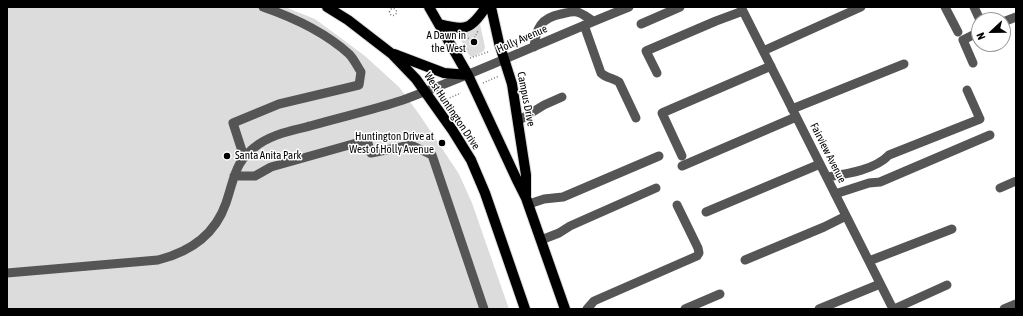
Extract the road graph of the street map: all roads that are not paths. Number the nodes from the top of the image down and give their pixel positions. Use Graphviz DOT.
graph roads {
  1 [pos="263,7"];
  2 [pos="327,7"];
  3 [pos="429,7"];
  4 [pos="486,7"];
  5 [pos="491,7"];
  6 [pos="629,7"];
  7 [pos="680,7"];
  8 [pos="861,7"];
  9 [pos="945,7"];
  10 [pos="742,9"];
  11 [pos="613,10"];
  12 [pos="588,23"];
  13 [pos="439,24"];
  14 [pos="641,24"];
  15 [pos="958,32"];
  16 [pos="971,36"];
  17 [pos="534,47"];
  18 [pos="763,51"];
  19 [pos="392,54"];
  20 [pos="505,60"];
  21 [pos="973,63"];
  22 [pos="904,64"];
  23 [pos="771,66"];
  24 [pos="657,73"];
  25 [pos="468,75"];
  26 [pos="967,90"];
  27 [pos="425,92"];
  28 [pos="562,97"];
  29 [pos="794,113"];
  30 [pos="636,118"];
  31 [pos="518,121"];
  32 [pos="990,135"];
  33 [pos="659,156"];
  34 [pos="682,156"];
  35 [pos="244,157"];
  36 [pos="820,164"];
  37 [pos="682,166"];
  38 [pos="234,176"];
  39 [pos="827,177"];
  40 [pos="1016,181"];
  41 [pos="656,188"];
  42 [pos="1000,188"];
  43 [pos="835,194"];
  44 [pos="527,201"];
  45 [pos="677,205"];
  46 [pos="706,212"];
  47 [pos="846,216"];
  48 [pos="952,229"];
  49 [pos="541,240"];
  50 [pos="745,260"];
  51 [pos="869,261"];
  52 [pos="7,273"];
  53 [pos="880,284"];
  54 [pos="947,285"];
  55 [pos="720,294"];
  56 [pos="1016,304"];
  57 [pos="484,309"];
  58 [pos="525,309"];
  59 [pos="565,309"];
  60 [pos="587,309"];
  61 [pos="685,309"];
  62 [pos="819,309"];
  63 [pos="894,309"];
  64 [pos="1004,309"];
  1 -- 35 [label="street"];
  2 -- 19 [label="main road, West Huntington Drive"];
  3 -- 13 [label="main road"];
  4 -- 13 [label="main road"];
  5 -- 20 [label="main road, Campus Drive"];
  6 -- 11 [label="street, Holly Avenue"];
  7 -- 14 [label="street"];
  8 -- 18 [label="street"];
  9 -- 15 [label="street"];
  10 -- 18 [label="street, Fairview Avenue"];
  10 -- 24 [label="street"];
  11 -- 12 [label="street, Holly Avenue"];
  12 -- 17 [label="street, Holly Avenue"];
  12 -- 17 [label="street"];
  12 -- 30 [label="street"];
  13 -- 25 [label="main road"];
  16 -- 21 [label="street"];
  17 -- 20 [label="street, Holly Avenue"];
  18 -- 23 [label="street, Fairview Avenue"];
  19 -- 25 [label="main road"];
  19 -- 27 [label="main road, West Huntington Drive"];
  20 -- 25 [label="street, Holly Avenue"];
  20 -- 31 [label="main road, Campus Drive"];
  22 -- 29 [label="street"];
  23 -- 29 [label="street, Fairview Avenue"];
  23 -- 34 [label="street"];
  25 -- 27 [label="street, Holly Avenue"];
  25 -- 44 [label="main road"];
  26 -- 39 [label="street"];
  27 -- 35 [label="street, Holly Avenue"];
  27 -- 58 [label="main road, West Huntington Drive"];
  28 -- 31 [label="street"];
  29 -- 36 [label="street, Fairview Avenue"];
  29 -- 37 [label="street"];
  31 -- 44 [label="main road, Campus Drive"];
  32 -- 43 [label="street"];
  33 -- 44 [label="street"];
  35 -- 38 [label="street"];
  36 -- 39 [label="street, Fairview Avenue"];
  36 -- 46 [label="street"];
  38 -- 52 [label="street"];
  38 -- 57 [label="street"];
  39 -- 43 [label="street, Fairview Avenue"];
  40 -- 42 [label="street"];
  41 -- 49 [label="street"];
  43 -- 47 [label="street, Fairview Avenue"];
  44 -- 49 [label="main road"];
  45 -- 60 [label="street"];
  47 -- 50 [label="street"];
  47 -- 51 [label="street, Fairview Avenue"];
  48 -- 51 [label="street"];
  49 -- 59 [label="main road"];
  51 -- 53 [label="street, Fairview Avenue"];
  53 -- 62 [label="street"];
  53 -- 63 [label="street, Fairview Avenue"];
  54 -- 63 [label="street"];
  55 -- 61 [label="street"];
  56 -- 64 [label="street"];
}
